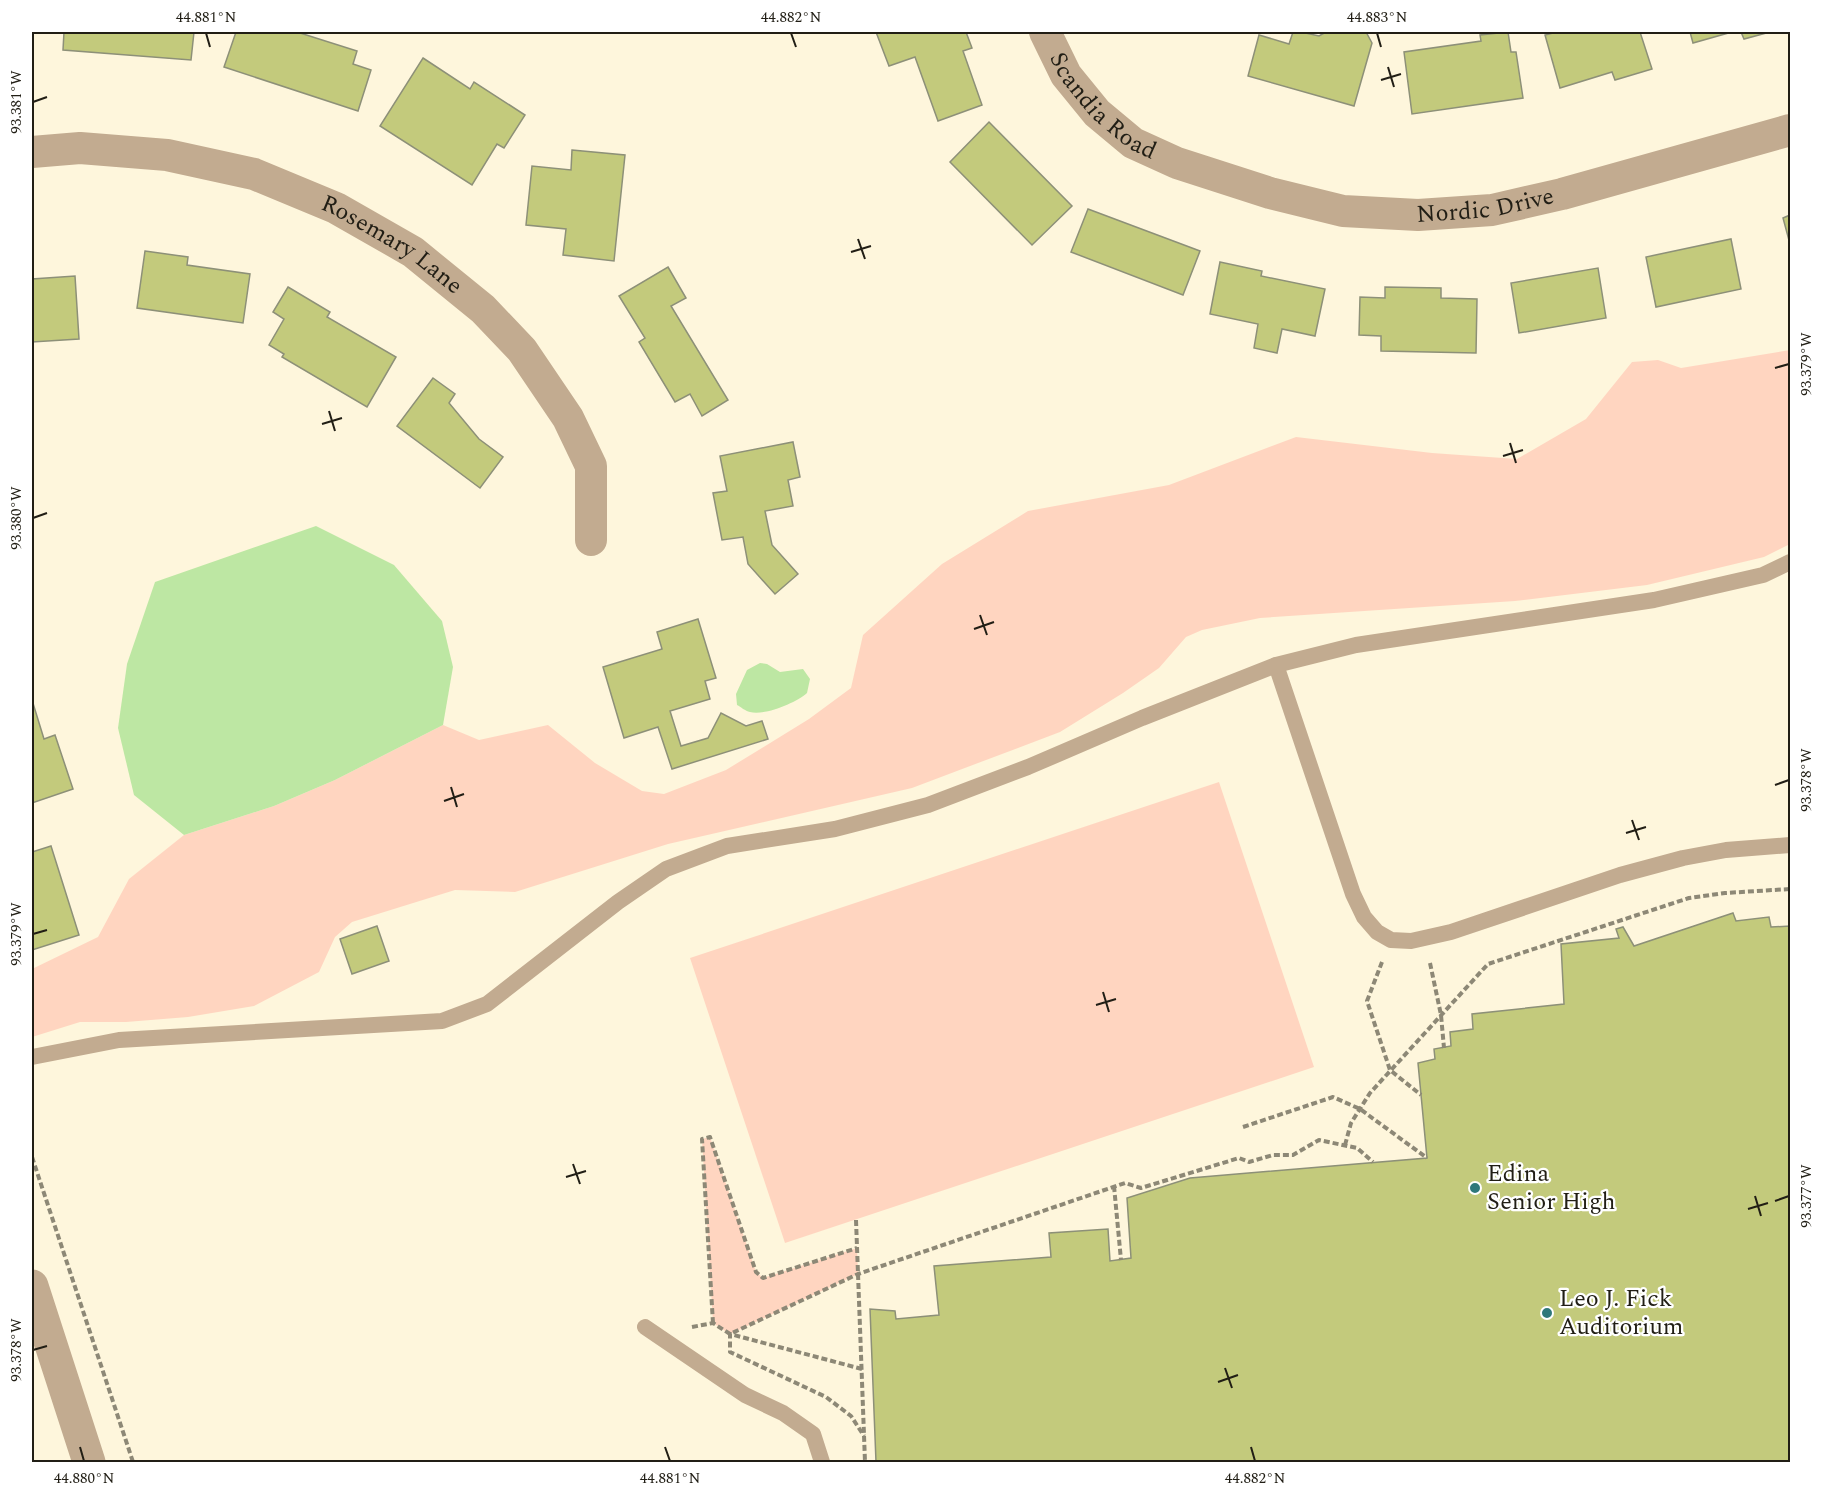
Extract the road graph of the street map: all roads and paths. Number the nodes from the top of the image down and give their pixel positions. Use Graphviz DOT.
graph roads {
  1 [pos="1045,32"];
  2 [pos="1791,130"];
  3 [pos="32,152"];
  4 [pos="1177,163"];
  5 [pos="591,540"];
  6 [pos="1791,562"];
  7 [pos="1276,665"];
  8 [pos="1791,845"];
  9 [pos="1791,889"];
  10 [pos="1423,939"];
  11 [pos="1391,940"];
  12 [pos="1441,1016"];
  13 [pos="1444,1048"];
  14 [pos="32,1057"];
  15 [pos="1390,1070"];
  16 [pos="1422,1095"];
  17 [pos="1360,1109"];
  18 [pos="1243,1127"];
  19 [pos="1345,1145"];
  20 [pos="32,1157"];
  21 [pos="1427,1158"];
  22 [pos="1373,1162"];
  23 [pos="1114,1186"];
  24 [pos="856,1220"];
  25 [pos="857,1248"];
  26 [pos="1121,1260"];
  27 [pos="858,1274"];
  28 [pos="32,1286"];
  29 [pos="713,1323"];
  30 [pos="645,1327"];
  31 [pos="682,1328"];
  32 [pos="730,1334"];
  33 [pos="862,1369"];
  34 [pos="864,1436"];
  35 [pos="89,1462"];
  36 [pos="133,1462"];
  37 [pos="822,1462"];
  38 [pos="865,1462"];
  1 -- 4 [label="street, Scandia Road"];
  2 -- 4 [label="street, Nordic Drive"];
  3 -- 5 [label="street, Rosemary Lane"];
  6 -- 7 [label="lane"];
  7 -- 11 [label="lane"];
  7 -- 14 [label="lane"];
  8 -- 10 [label="lane"];
  9 -- 12 [label="path"];
  10 -- 11 [label="lane"];
  10 -- 12 [label="path"];
  11 -- 15 [label="path"];
  12 -- 13 [label="path"];
  12 -- 15 [label="path"];
  15 -- 16 [label="path"];
  15 -- 17 [label="path"];
  17 -- 18 [label="path"];
  17 -- 19 [label="path"];
  17 -- 21 [label="path"];
  19 -- 22 [label="path"];
  19 -- 23 [label="path"];
  20 -- 36 [label="path"];
  23 -- 26 [label="path"];
  23 -- 27 [label="path"];
  24 -- 25 [label="path"];
  25 -- 27 [label="path"];
  25 -- 29 [label="path"];
  27 -- 32 [label="path"];
  27 -- 33 [label="path"];
  28 -- 35 [label="street"];
  29 -- 31 [label="path"];
  29 -- 32 [label="path"];
  30 -- 37 [label="lane"];
  32 -- 33 [label="path"];
  32 -- 34 [label="path"];
  33 -- 34 [label="path"];
  34 -- 38 [label="path"];
}
